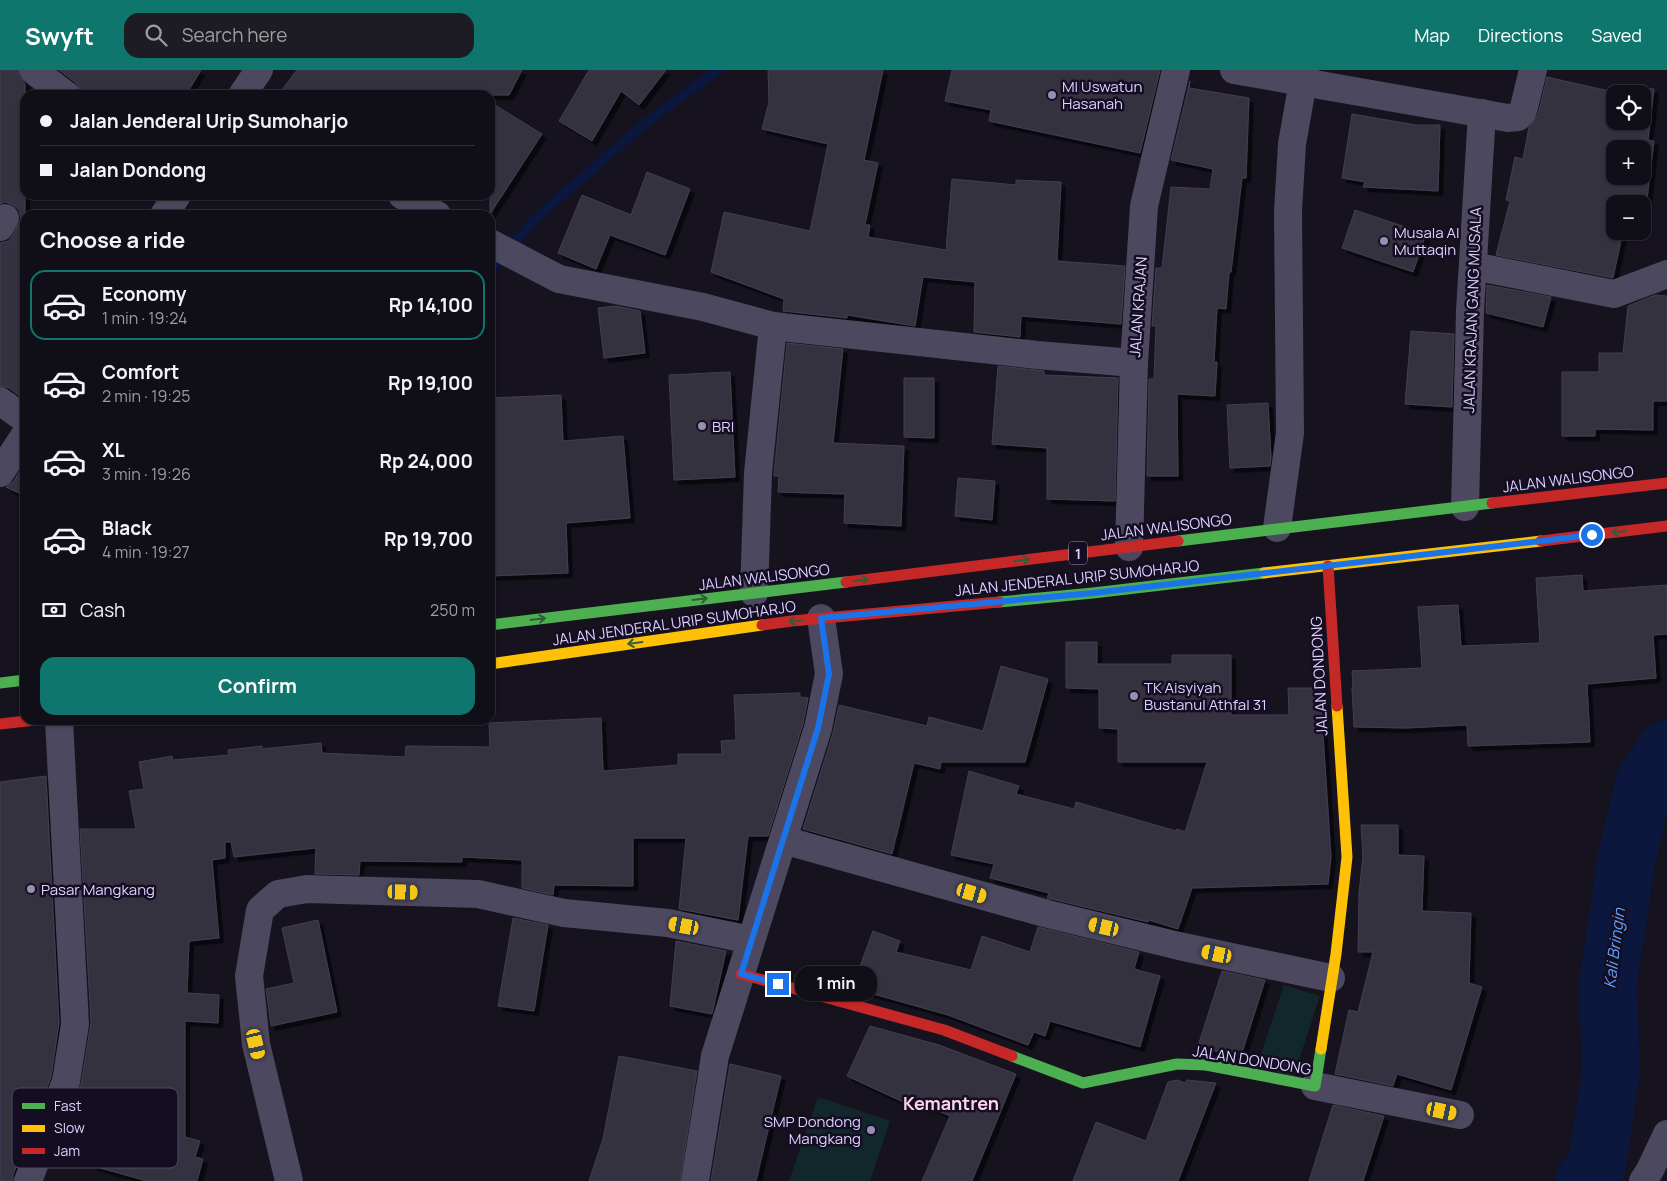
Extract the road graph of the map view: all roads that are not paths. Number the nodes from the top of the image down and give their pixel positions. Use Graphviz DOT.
graph roads {
  1 [pos="32,70"];
  2 [pos="259,70"];
  3 [pos="1176,70"];
  4 [pos="1234,70"];
  5 [pos="1533,70"];
  6 [pos="1304,76"];
  7 [pos="59,90"];
  8 [pos="247,90"];
  9 [pos="1482,113"];
  10 [pos="411,200"];
  11 [pos="428,210"];
  12 [pos="495,246"];
  13 [pos="1472,266"];
  14 [pos="1667,274"];
  15 [pos="773,326"];
  16 [pos="1134,363"];
  17 [pos="0,401"];
  18 [pos="20,415"];
  19 [pos="20,443"];
  20 [pos="0,474"];
  21 [pos="1667,483"];
  22 [pos="1464,507"];
  23 [pos="1667,526"];
  24 [pos="1277,528"];
  25 [pos="1130,547"];
  26 [pos="1328,566"];
  27 [pos="754,593"];
  28 [pos="821,618"];
  29 [pos="495,624"];
  30 [pos="495,663"];
  31 [pos="20,681"];
  32 [pos="0,684"];
  33 [pos="20,722"];
  34 [pos="0,724"];
  35 [pos="59,725"];
  36 [pos="783,840"];
  37 [pos="751,940"];
  38 [pos="741,974"];
  39 [pos="1331,978"];
  40 [pos="1315,1086"];
  41 [pos="63,1088"];
  42 [pos="1460,1115"];
  43 [pos="1667,1134"];
  44 [pos="33,1168"];
  45 [pos="28,1181"];
  46 [pos="289,1181"];
  47 [pos="695,1181"];
  48 [pos="1643,1181"];
  1 -- 7 [label="street"];
  2 -- 8 [label="street"];
  3 -- 16 [label="street, JALAN KRAJAN"];
  4 -- 6 [label="street"];
  5 -- 9 [label="street"];
  6 -- 9 [label="street"];
  6 -- 24 [label="street"];
  9 -- 13 [label="street, JALAN KRAJAN GANG MUSALA"];
  10 -- 11 [label="street"];
  12 -- 15 [label="street"];
  13 -- 14 [label="street"];
  13 -- 22 [label="street, JALAN KRAJAN GANG MUSALA"];
  15 -- 16 [label="street"];
  15 -- 27 [label="street"];
  16 -- 25 [label="street, JALAN KRAJAN"];
  17 -- 18 [label="street"];
  19 -- 20 [label="street"];
  21 -- 22 [label="main road, JALAN WALISONGO / 1"];
  22 -- 24 [label="main road, JALAN WALISONGO / 1"];
  23 -- 26 [label="main road, JALAN JENDERAL URIP SUMOHARJO, one-way"];
  24 -- 25 [label="main road, JALAN WALISONGO / 1"];
  27 -- 25 [label="main road, JALAN WALISONGO / 1, one-way"];
  26 -- 28 [label="main road, JALAN JENDERAL URIP SUMOHARJO"];
  26 -- 39 [label="main road, JALAN DONDONG"];
  29 -- 27 [label="main road, JALAN WALISONGO / 1, one-way"];
  28 -- 30 [label="main road, JALAN JENDERAL URIP SUMOHARJO, one-way"];
  28 -- 36 [label="street"];
  31 -- 32 [label="main road"];
  33 -- 34 [label="main road"];
  35 -- 41 [label="street"];
  36 -- 37 [label="street"];
  36 -- 39 [label="street"];
  37 -- 38 [label="street"];
  37 -- 46 [label="street"];
  38 -- 40 [label="main road, JALAN DONDONG"];
  38 -- 47 [label="street"];
  39 -- 40 [label="main road, JALAN DONDONG"];
  40 -- 42 [label="street"];
  43 -- 48 [label="street"];
  44 -- 45 [label="street"];
}
